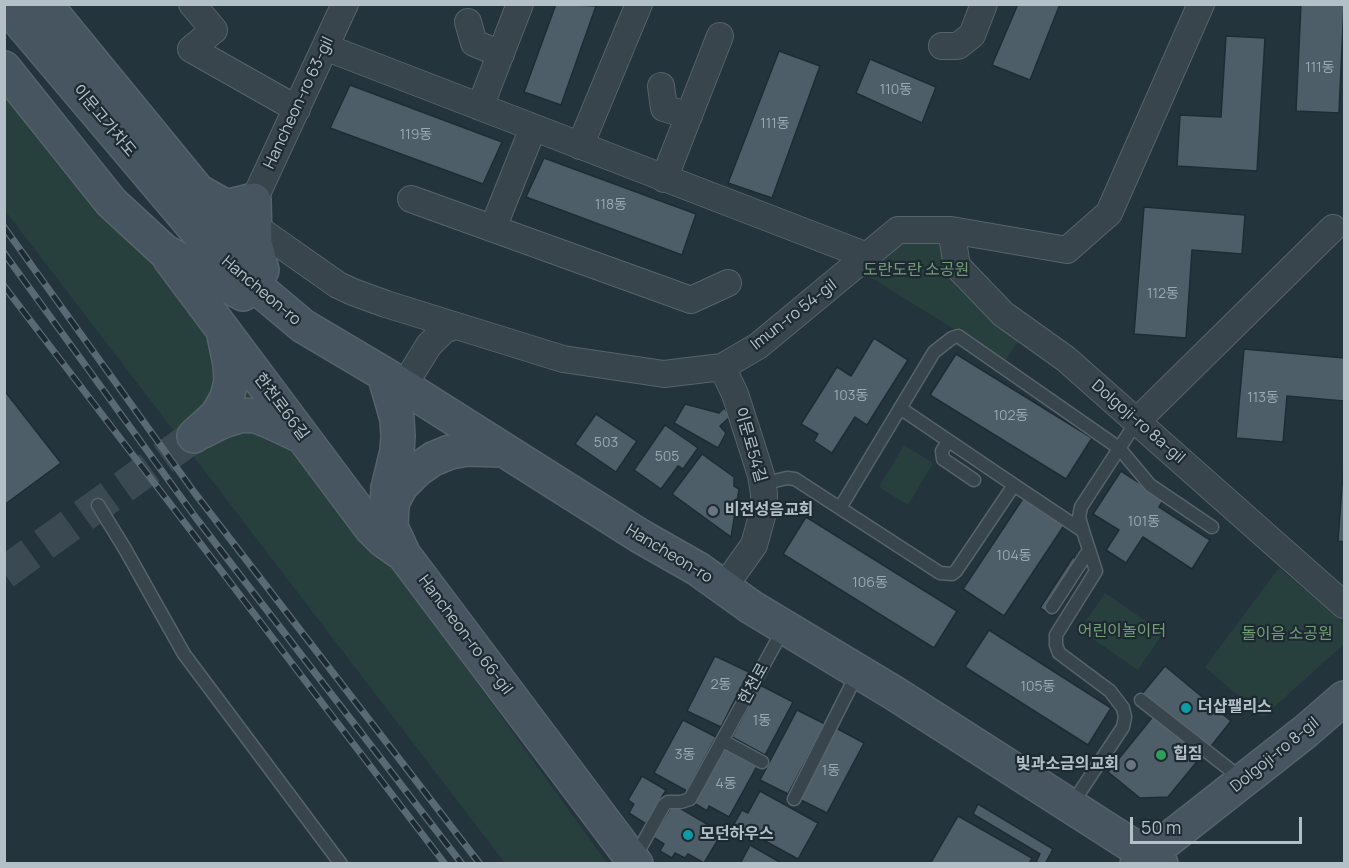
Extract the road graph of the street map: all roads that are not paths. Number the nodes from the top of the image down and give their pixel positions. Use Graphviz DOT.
graph roads {
  1 [pos="5,4"];
  2 [pos="45,4"];
  3 [pos="192,4"];
  4 [pos="345,4"];
  5 [pos="520,4"];
  6 [pos="639,4"];
  7 [pos="984,4"];
  8 [pos="1201,4"];
  9 [pos="468,22"];
  10 [pos="720,36"];
  11 [pos="942,46"];
  12 [pos="325,47"];
  13 [pos="501,54"];
  14 [pos="4,68"];
  15 [pos="661,86"];
  16 [pos="480,107"];
  17 [pos="297,108"];
  18 [pos="688,116"];
  19 [pos="533,128"];
  20 [pos="580,146"];
  21 [pos="664,179"];
  22 [pos="198,191"];
  23 [pos="411,199"];
  24 [pos="254,213"];
  25 [pos="493,228"];
  26 [pos="1333,228"];
  27 [pos="951,230"];
  28 [pos="202,238"];
  29 [pos="164,251"];
  30 [pos="867,256"];
  31 [pos="263,275"];
  32 [pos="728,283"];
  33 [pos="303,326"];
  34 [pos="455,326"];
  35 [pos="224,331"];
  36 [pos="722,367"];
  37 [pos="393,381"];
  38 [pos="900,408"];
  39 [pos="1137,420"];
  40 [pos="304,438"];
  41 [pos="948,441"];
  42 [pos="1119,448"];
  43 [pos="501,450"];
  44 [pos="974,480"];
  45 [pos="762,484"];
  46 [pos="1014,484"];
  47 [pos="98,505"];
  48 [pos="840,508"];
  49 [pos="1212,527"];
  50 [pos="1083,531"];
  51 [pos="398,541"];
  52 [pos="1089,550"];
  53 [pos="724,587"];
  54 [pos="1344,605"];
  55 [pos="1052,607"];
  56 [pos="784,627"];
  57 [pos="858,672"];
  58 [pos="1344,698"];
  59 [pos="1141,700"];
  60 [pos="723,741"];
  61 [pos="762,762"];
  62 [pos="1244,780"];
  63 [pos="794,799"];
  64 [pos="1070,806"];
  65 [pos="1149,861"];
  66 [pos="635,862"];
  67 [pos="341,864"];
  1 -- 28 [label="main road, 이문고가차도"];
  2 -- 22 [label="main road"];
  3 -- 17 [label="street"];
  4 -- 12 [label="street, Hancheon-ro 63-gil"];
  5 -- 13 [label="street"];
  6 -- 20 [label="street"];
  7 -- 11 [label="street"];
  8 -- 27 [label="street, Imun-ro 54-gil"];
  9 -- 13 [label="street"];
  10 -- 18 [label="street"];
  12 -- 16 [label="street"];
  12 -- 17 [label="street, Hancheon-ro 63-gil"];
  13 -- 16 [label="street"];
  14 -- 29 [label="main road"];
  15 -- 18 [label="street"];
  16 -- 19 [label="street"];
  17 -- 24 [label="street, Hancheon-ro 63-gil"];
  18 -- 21 [label="street"];
  19 -- 20 [label="street"];
  19 -- 25 [label="street"];
  20 -- 21 [label="street"];
  21 -- 30 [label="street"];
  22 -- 24 [label="main road"];
  22 -- 31 [label="main road"];
  23 -- 25 [label="street"];
  24 -- 31 [label="main road"];
  24 -- 34 [label="street, Imun-ro 54-gil"];
  25 -- 32 [label="street"];
  26 -- 39 [label="street"];
  27 -- 30 [label="street, Imun-ro 54-gil"];
  27 -- 39 [label="street, Dolgoji-ro 8a-gil"];
  28 -- 33 [label="main road, Hancheon-ro"];
  29 -- 33 [label="main road"];
  29 -- 35 [label="main road, 한천로66길"];
  30 -- 36 [label="street, Imun-ro 54-gil"];
  31 -- 33 [label="main road"];
  33 -- 37 [label="main road, Hancheon-ro"];
  34 -- 36 [label="street, Imun-ro 54-gil"];
  34 -- 37 [label="street"];
  35 -- 40 [label="main road, 한천로66길"];
  35 -- 40 [label="main road"];
  36 -- 45 [label="street, 이문로54길"];
  37 -- 43 [label="main road, Hancheon-ro"];
  37 -- 51 [label="main road"];
  38 -- 41 [label="lane"];
  38 -- 42 [label="lane"];
  38 -- 48 [label="lane"];
  39 -- 42 [label="lane"];
  39 -- 54 [label="street, Dolgoji-ro 8a-gil"];
  40 -- 51 [label="main road, 한천로66길"];
  41 -- 44 [label="lane"];
  41 -- 46 [label="lane"];
  42 -- 49 [label="lane"];
  42 -- 50 [label="lane"];
  43 -- 51 [label="main road"];
  43 -- 53 [label="main road, Hancheon-ro"];
  45 -- 48 [label="lane"];
  45 -- 53 [label="street, 이문로54길"];
  46 -- 48 [label="lane"];
  46 -- 50 [label="lane"];
  47 -- 67 [label="lane"];
  50 -- 52 [label="lane"];
  51 -- 66 [label="main road, Hancheon-ro 66-gil"];
  52 -- 55 [label="lane"];
  52 -- 64 [label="lane"];
  53 -- 56 [label="main road, Hancheon-ro"];
  56 -- 57 [label="main road, Hancheon-ro"];
  56 -- 60 [label="lane, 한천로"];
  57 -- 63 [label="lane"];
  57 -- 64 [label="main road, Hancheon-ro"];
  58 -- 62 [label="main road, Dolgoji-ro 8-gil"];
  59 -- 62 [label="lane"];
  60 -- 61 [label="lane"];
  60 -- 66 [label="lane, 한천로"];
  62 -- 65 [label="main road, Dolgoji-ro 8-gil"];
  64 -- 65 [label="main road, Hancheon-ro"];
}
